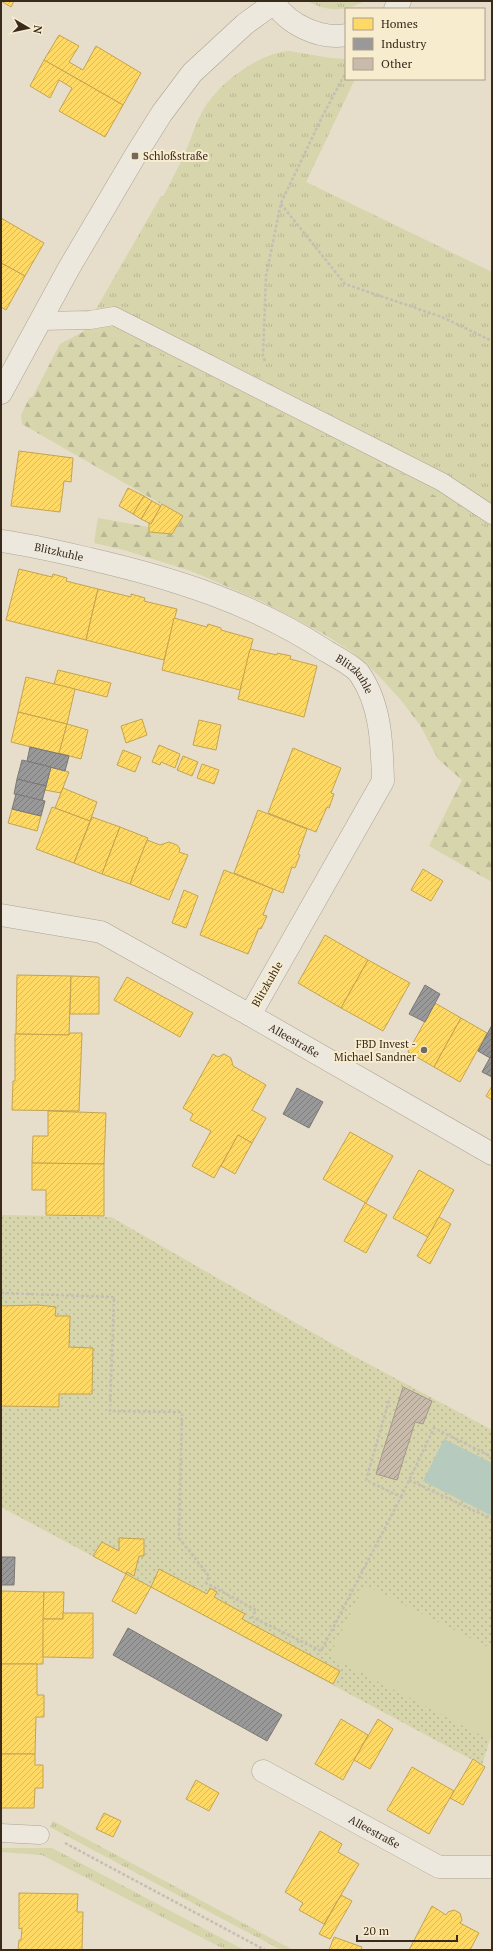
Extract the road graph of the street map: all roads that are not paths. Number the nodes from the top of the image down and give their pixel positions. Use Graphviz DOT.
graph roads {
  1 [pos="274,2"];
  2 [pos="345,35"];
  3 [pos="40,322"];
  4 [pos="1,393"];
  5 [pos="492,515"];
  6 [pos="1,541"];
  7 [pos="1,915"];
  8 [pos="250,1015"];
  9 [pos="492,1154"];
  10 [pos="263,1771"];
  11 [pos="1,1833"];
  12 [pos="40,1834"];
  13 [pos="492,1867"];
  1 -- 2 [label="street"];
  1 -- 3 [label="street"];
  3 -- 4 [label="street"];
  3 -- 5 [label="lane"];
  6 -- 8 [label="street, Blitzkuhle"];
  7 -- 8 [label="street, Alleestraße"];
  8 -- 9 [label="street, Alleestraße"];
  10 -- 13 [label="street, Alleestraße"];
  11 -- 12 [label="lane"];
}
